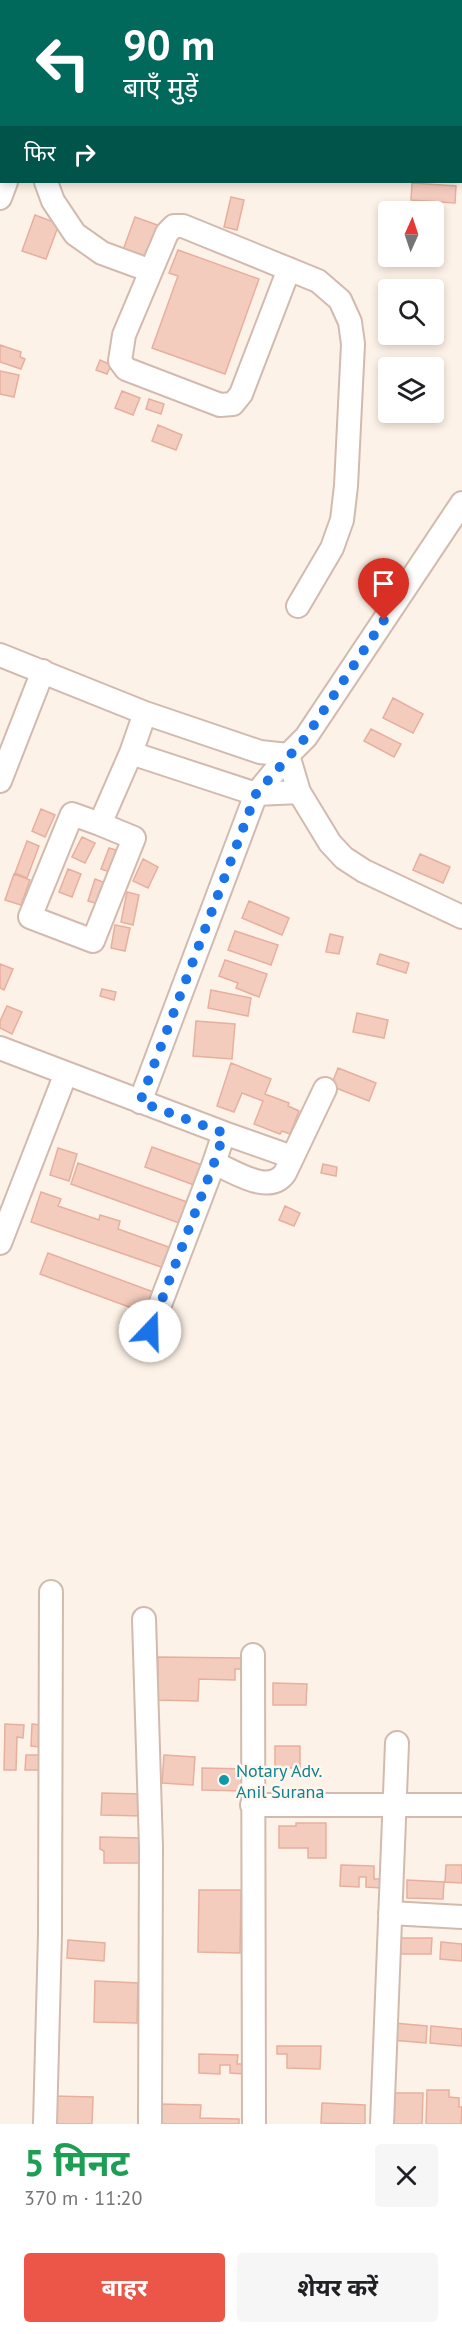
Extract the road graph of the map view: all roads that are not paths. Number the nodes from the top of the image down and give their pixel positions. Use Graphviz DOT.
graph roads {
  1 [pos="6,183"];
  2 [pos="46,183"];
  3 [pos="0,198"];
  4 [pos="289,269"];
  5 [pos="151,271"];
  6 [pos="462,503"];
  7 [pos="298,606"];
  8 [pos="0,655"];
  9 [pos="43,671"];
  10 [pos="145,713"];
  11 [pos="131,753"];
  12 [pos="288,755"];
  13 [pos="0,782"];
  14 [pos="299,792"];
  15 [pos="256,794"];
  16 [pos="100,824"];
  17 [pos="462,916"];
  18 [pos="0,1048"];
  19 [pos="66,1073"];
  20 [pos="326,1089"];
  21 [pos="140,1102"];
  22 [pos="224,1133"];
  23 [pos="292,1157"];
  24 [pos="214,1163"];
  25 [pos="0,1243"];
  26 [pos="150,1331"];
  27 [pos="51,1592"];
  28 [pos="144,1619"];
  29 [pos="253,1655"];
  30 [pos="397,1743"];
  31 [pos="252,1805"];
  32 [pos="394,1805"];
  33 [pos="462,1805"];
  34 [pos="390,1912"];
  35 [pos="462,1917"];
  36 [pos="45,2124"];
  37 [pos="150,2124"];
  38 [pos="254,2124"];
  39 [pos="382,2124"];
  1 -- 3 [label="street"];
  2 -- 5 [label="street"];
  4 -- 5 [label="street"];
  4 -- 5 [label="street"];
  4 -- 7 [label="street"];
  6 -- 12 [label="street"];
  8 -- 9 [label="street"];
  9 -- 10 [label="street"];
  9 -- 13 [label="street"];
  10 -- 11 [label="street"];
  10 -- 12 [label="street"];
  11 -- 15 [label="street"];
  11 -- 16 [label="street"];
  12 -- 14 [label="street"];
  12 -- 15 [label="street"];
  14 -- 15 [label="street"];
  14 -- 17 [label="street"];
  15 -- 21 [label="street"];
  16 -- 16 [label="street"];
  18 -- 19 [label="street"];
  19 -- 21 [label="street"];
  19 -- 25 [label="street"];
  20 -- 23 [label="street"];
  21 -- 22 [label="street"];
  22 -- 23 [label="street"];
  22 -- 24 [label="street"];
  23 -- 24 [label="street"];
  24 -- 26 [label="street"];
  27 -- 36 [label="street"];
  28 -- 37 [label="street"];
  29 -- 31 [label="street"];
  30 -- 32 [label="street"];
  31 -- 32 [label="street"];
  31 -- 38 [label="street"];
  32 -- 33 [label="street"];
  32 -- 34 [label="street"];
  34 -- 35 [label="street"];
  34 -- 39 [label="street"];
}
